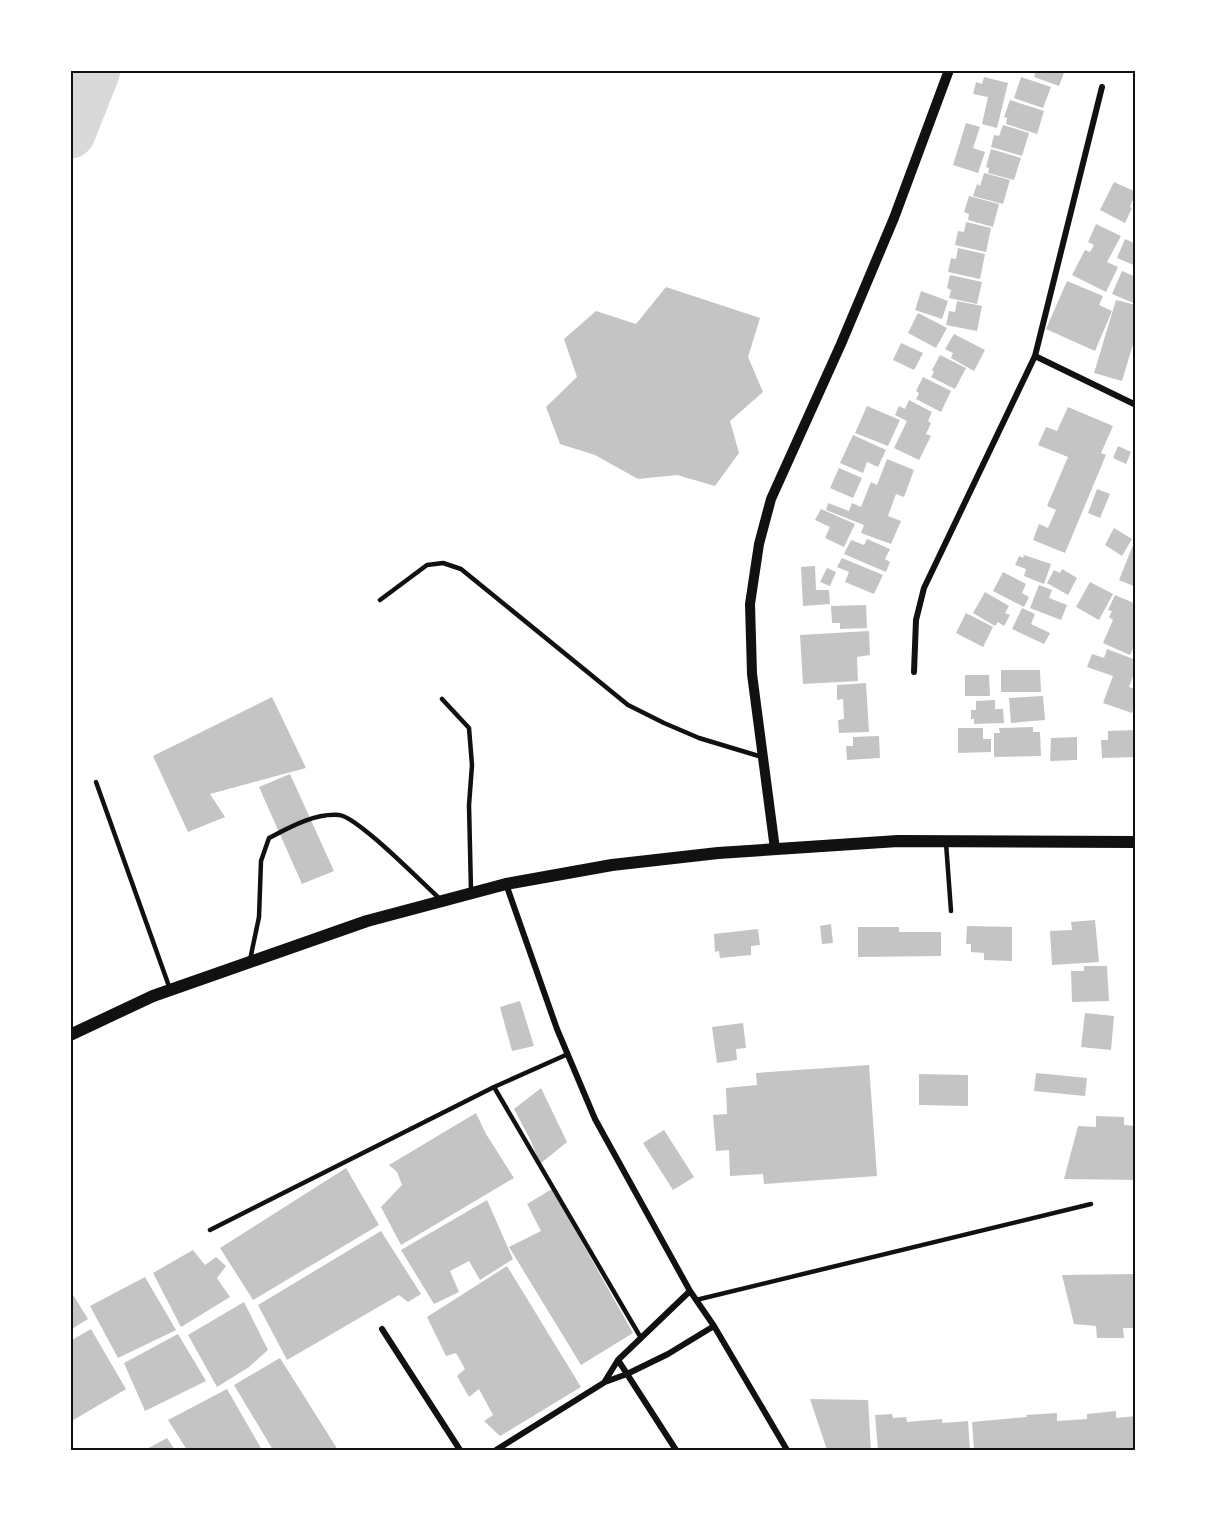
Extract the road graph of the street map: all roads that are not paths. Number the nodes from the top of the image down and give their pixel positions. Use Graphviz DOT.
graph roads {
  1 [pos="949,70"];
  2 [pos="1102,87"];
  3 [pos="1035,356"];
  4 [pos="1136,405"];
  5 [pos="380,600"];
  6 [pos="914,672"];
  7 [pos="442,699"];
  8 [pos="763,757"];
  9 [pos="96,782"];
  10 [pos="946,841"];
  11 [pos="1136,842"];
  12 [pos="775,849"];
  13 [pos="506,884"];
  14 [pos="471,894"];
  15 [pos="443,902"];
  16 [pos="951,911"];
  17 [pos="249,963"];
  18 [pos="171,990"];
  19 [pos="70,1035"];
  20 [pos="569,1053"];
  21 [pos="494,1087"];
  22 [pos="1091,1204"];
  23 [pos="210,1230"];
  24 [pos="690,1290"];
  25 [pos="696,1300"];
  26 [pos="714,1326"];
  27 [pos="382,1329"];
  28 [pos="641,1338"];
  29 [pos="618,1360"];
  30 [pos="627,1374"];
  31 [pos="605,1382"];
  32 [pos="460,1450"];
  33 [pos="496,1450"];
  34 [pos="676,1450"];
  35 [pos="786,1450"];
  1 -- 8 [label="street"];
  2 -- 3 [label="street"];
  3 -- 4 [label="street"];
  3 -- 6 [label="street"];
  5 -- 8 [label="lane"];
  7 -- 14 [label="lane"];
  8 -- 12 [label="street"];
  9 -- 18 [label="lane"];
  10 -- 11 [label="main road"];
  10 -- 12 [label="main road"];
  10 -- 16 [label="lane"];
  12 -- 13 [label="main road"];
  13 -- 14 [label="main road"];
  13 -- 20 [label="street"];
  14 -- 15 [label="main road"];
  15 -- 17 [label="main road"];
  15 -- 17 [label="lane"];
  17 -- 18 [label="main road"];
  18 -- 19 [label="main road"];
  20 -- 21 [label="lane"];
  20 -- 24 [label="street"];
  21 -- 23 [label="lane"];
  21 -- 28 [label="lane"];
  22 -- 25 [label="lane"];
  24 -- 25 [label="street"];
  24 -- 28 [label="street"];
  25 -- 26 [label="street"];
  26 -- 30 [label="street"];
  26 -- 35 [label="street"];
  27 -- 32 [label="street"];
  28 -- 29 [label="street"];
  29 -- 30 [label="street"];
  29 -- 31 [label="street"];
  30 -- 31 [label="street"];
  30 -- 34 [label="street"];
  31 -- 33 [label="street"];
}
